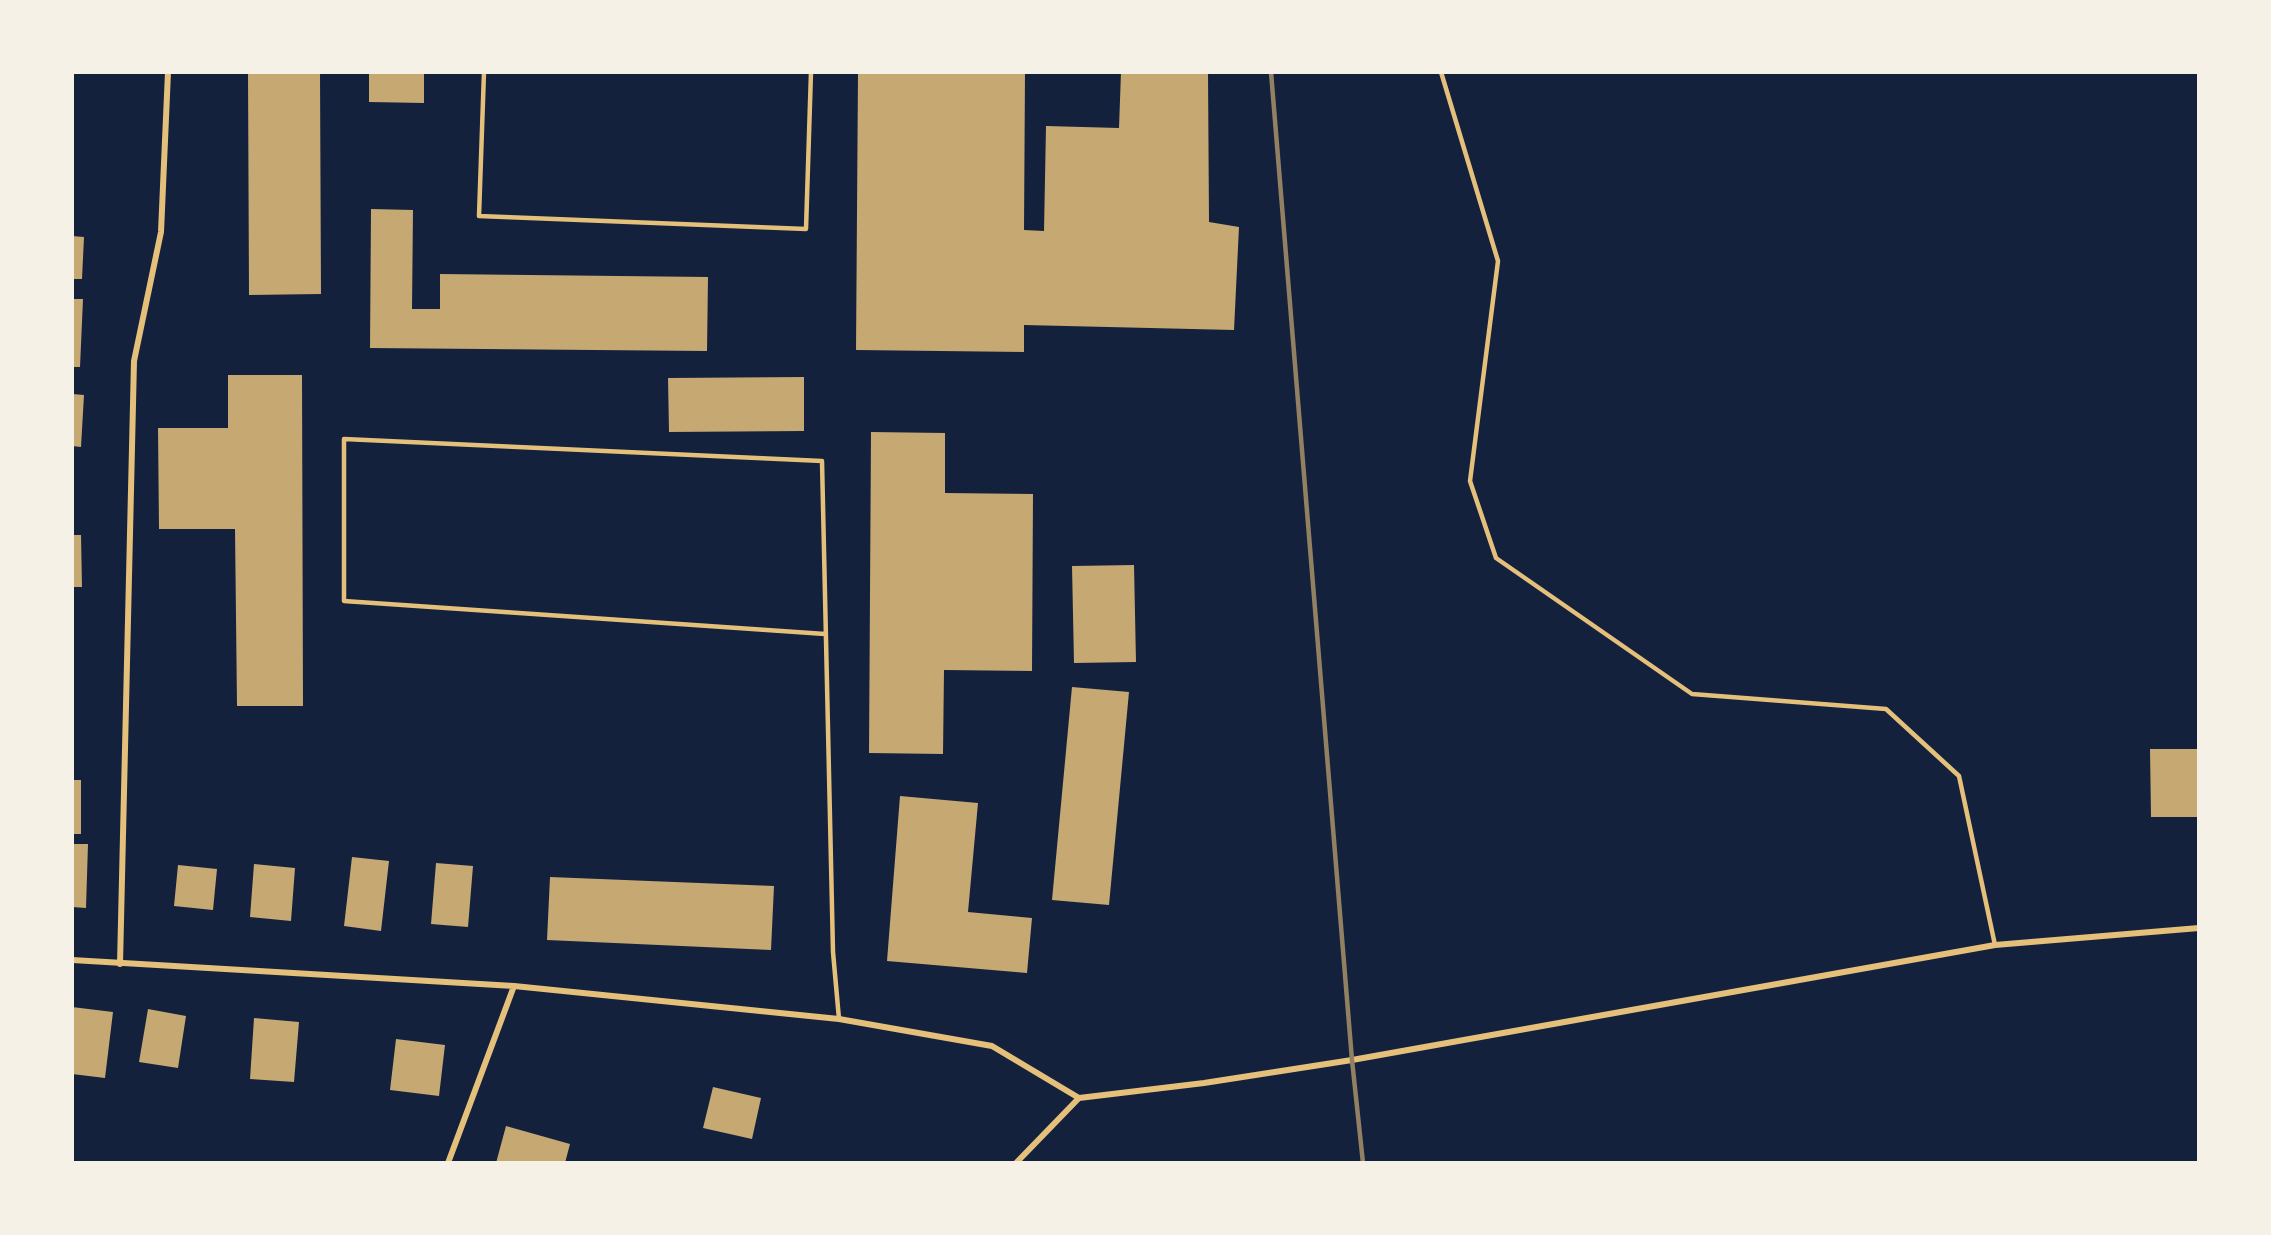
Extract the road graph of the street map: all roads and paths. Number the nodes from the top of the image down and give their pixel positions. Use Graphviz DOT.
graph roads {
  1 [pos="168,72"];
  2 [pos="484,72"];
  3 [pos="811,72"];
  4 [pos="1441,72"];
  5 [pos="825,634"];
  6 [pos="2199,928"];
  7 [pos="1995,945"];
  8 [pos="72,960"];
  9 [pos="120,964"];
  10 [pos="514,986"];
  11 [pos="839,1019"];
  12 [pos="1079,1098"];
  13 [pos="448,1163"];
  14 [pos="1016,1163"];
  1 -- 9 [label="street"];
  2 -- 3 [label="lane"];
  4 -- 7 [label="lane"];
  5 -- 5 [label="lane"];
  5 -- 11 [label="lane"];
  6 -- 7 [label="street"];
  7 -- 12 [label="street"];
  8 -- 9 [label="street"];
  9 -- 10 [label="street"];
  10 -- 11 [label="street"];
  10 -- 13 [label="street"];
  11 -- 12 [label="street"];
  12 -- 14 [label="street"];
}
